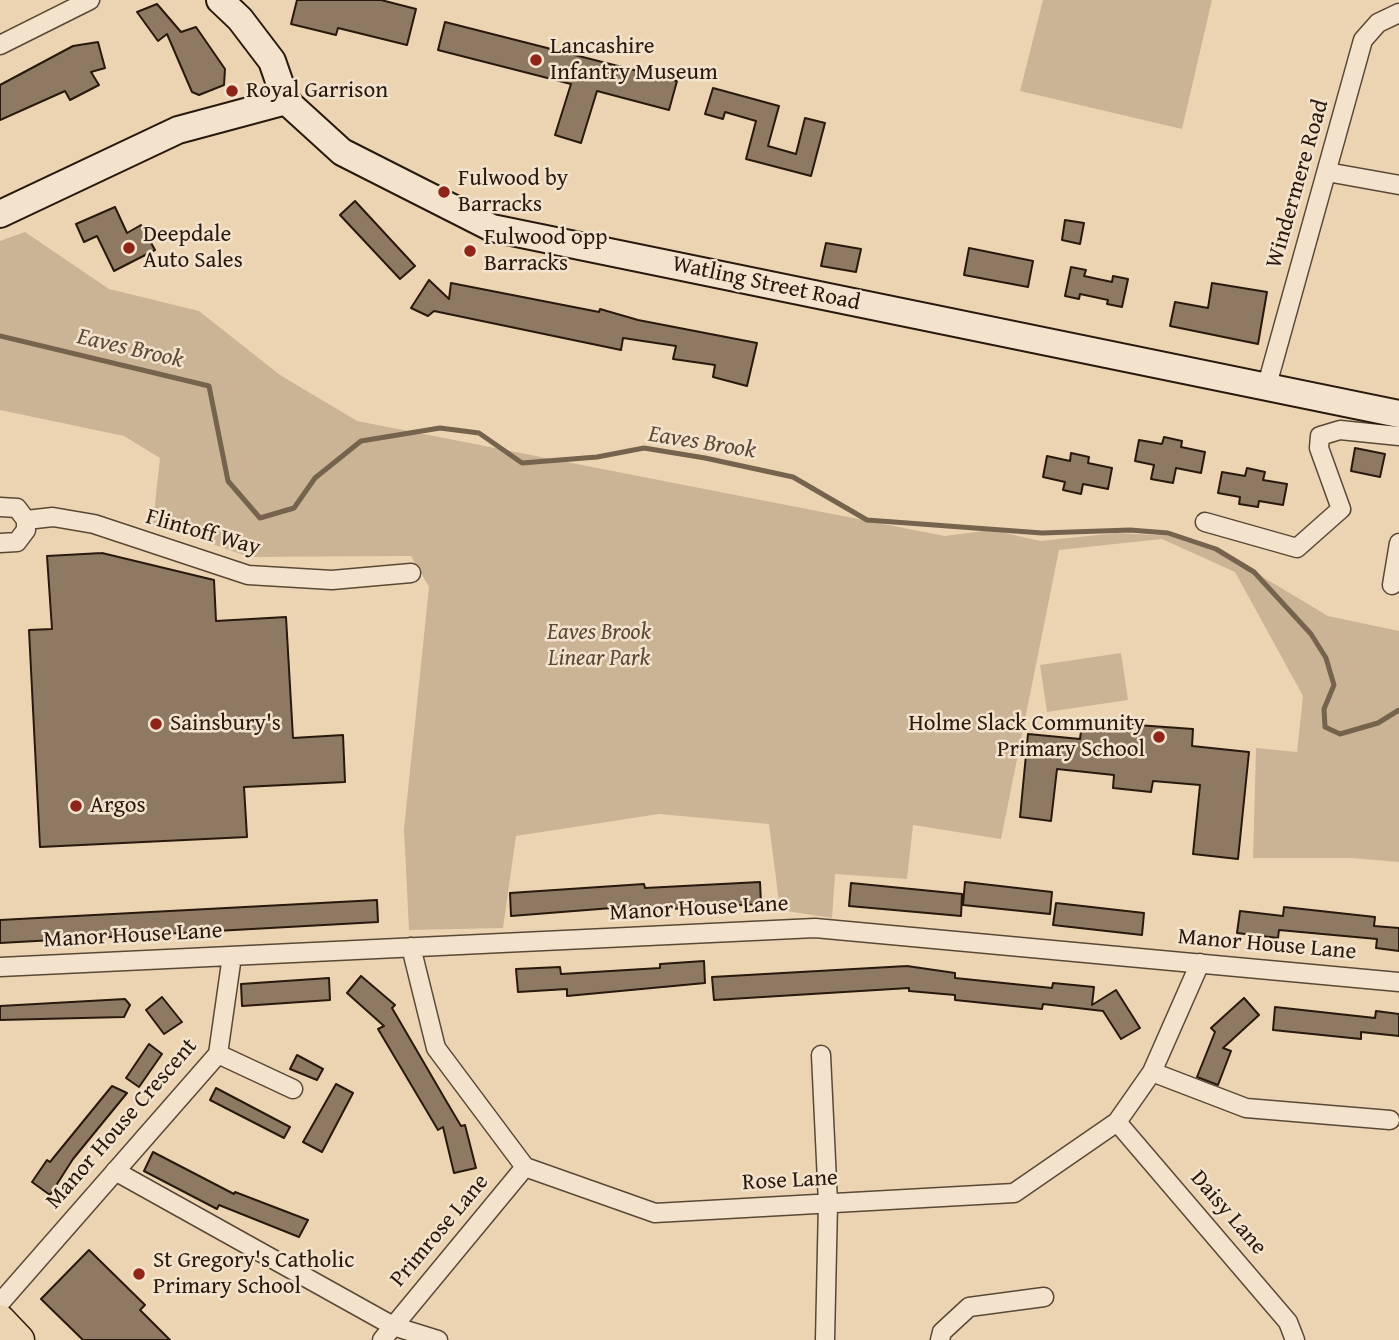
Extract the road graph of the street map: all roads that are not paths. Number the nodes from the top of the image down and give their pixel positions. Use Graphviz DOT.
graph roads {
  1 [pos="90,0"];
  2 [pos="220,0"];
  3 [pos="1399,13"];
  4 [pos="0,45"];
  5 [pos="286,101"];
  6 [pos="1327,172"];
  7 [pos="1399,185"];
  8 [pos="0,214"];
  9 [pos="1267,385"];
  10 [pos="1399,414"];
  11 [pos="1399,436"];
  12 [pos="0,507"];
  13 [pos="26,520"];
  14 [pos="1205,523"];
  15 [pos="0,543"];
  16 [pos="1399,543"];
  17 [pos="411,573"];
  18 [pos="1392,586"];
  19 [pos="411,947"];
  20 [pos="232,956"];
  21 [pos="1200,963"];
  22 [pos="0,967"];
  23 [pos="1399,982"];
  24 [pos="218,1054"];
  25 [pos="821,1055"];
  26 [pos="1152,1072"];
  27 [pos="293,1088"];
  28 [pos="1390,1120"];
  29 [pos="1117,1122"];
  30 [pos="525,1167"];
  31 [pos="116,1171"];
  32 [pos="828,1203"];
  33 [pos="1044,1297"];
  34 [pos="0,1303"];
  35 [pos="0,1320"];
  36 [pos="388,1333"];
  37 [pos="19,1340"];
  38 [pos="439,1340"];
  39 [pos="825,1340"];
  40 [pos="940,1340"];
  41 [pos="1295,1340"];
  1 -- 4 [label="street"];
  2 -- 5 [label="main road, Watling Street Road"];
  3 -- 6 [label="street, Windermere Road"];
  5 -- 8 [label="main road"];
  5 -- 9 [label="main road, Watling Street Road"];
  6 -- 7 [label="street"];
  6 -- 9 [label="street, Windermere Road"];
  9 -- 10 [label="main road, Watling Street Road"];
  11 -- 14 [label="street"];
  12 -- 13 [label="street, Flintoff Way"];
  13 -- 15 [label="street"];
  13 -- 17 [label="street, Flintoff Way"];
  16 -- 18 [label="street"];
  19 -- 20 [label="street, Manor House Lane"];
  19 -- 21 [label="street, Manor House Lane"];
  19 -- 30 [label="street"];
  20 -- 22 [label="street, Manor House Lane"];
  20 -- 24 [label="street, Manor House Crescent"];
  21 -- 23 [label="street, Manor House Lane"];
  21 -- 26 [label="street, Rose Lane"];
  24 -- 27 [label="street"];
  24 -- 31 [label="street, Manor House Crescent"];
  25 -- 32 [label="street"];
  26 -- 28 [label="street"];
  26 -- 29 [label="street, Rose Lane"];
  29 -- 32 [label="street, Rose Lane"];
  29 -- 41 [label="street, Daisy Lane"];
  30 -- 32 [label="street, Rose Lane"];
  30 -- 36 [label="street, Primrose Lane"];
  31 -- 34 [label="street, Manor House Crescent"];
  31 -- 36 [label="street"];
  32 -- 39 [label="street"];
  33 -- 40 [label="street"];
  35 -- 37 [label="highway"];
  36 -- 38 [label="street"];
}
